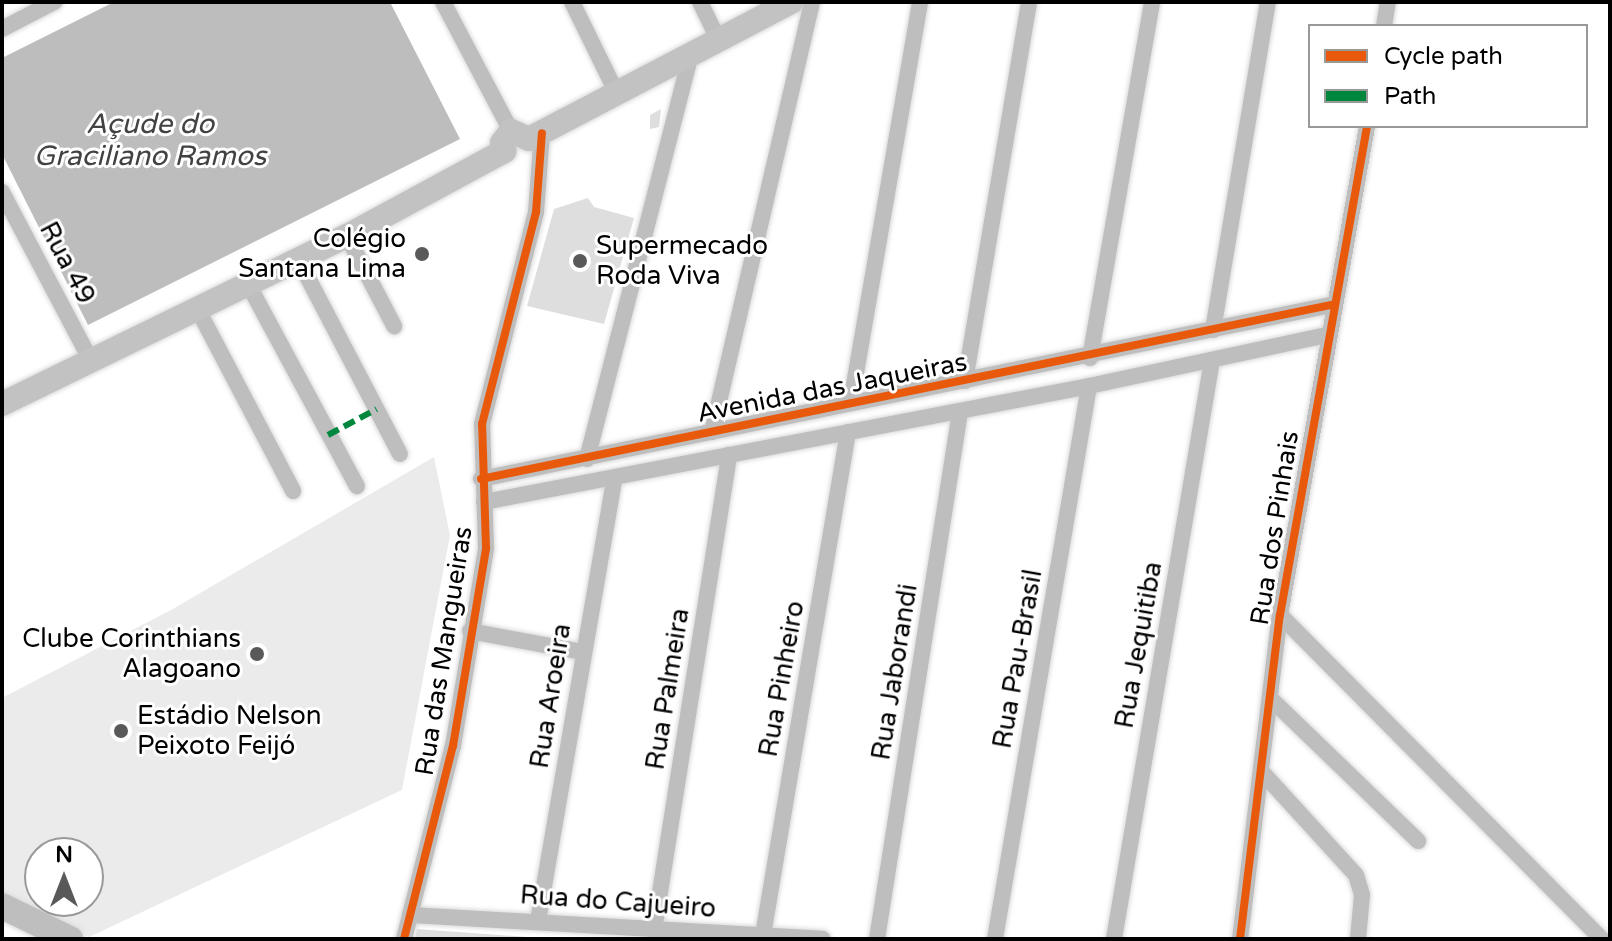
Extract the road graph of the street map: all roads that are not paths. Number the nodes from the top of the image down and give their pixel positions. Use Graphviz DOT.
graph roads {
  1 [pos="54,2"];
  2 [pos="443,2"];
  3 [pos="572,2"];
  4 [pos="700,2"];
  5 [pos="791,2"];
  6 [pos="812,2"];
  7 [pos="920,2"];
  8 [pos="1029,2"];
  9 [pos="1152,2"];
  10 [pos="1268,2"];
  11 [pos="1388,2"];
  12 [pos="36,6"];
  13 [pos="1384,24"];
  14 [pos="2,29"];
  15 [pos="719,41"];
  16 [pos="690,57"];
  17 [pos="617,94"];
  18 [pos="1367,128"];
  19 [pos="522,138"];
  20 [pos="2,192"];
  21 [pos="347,236"];
  22 [pos="298,259"];
  23 [pos="247,282"];
  24 [pos="1331,305"];
  25 [pos="196,306"];
  26 [pos="394,326"];
  27 [pos="1213,330"];
  28 [pos="1326,335"];
  29 [pos="89,357"];
  30 [pos="1090,358"];
  31 [pos="1212,360"];
  32 [pos="1002,375"];
  33 [pos="965,381"];
  34 [pos="1089,386"];
  35 [pos="1014,401"];
  36 [pos="851,402"];
  37 [pos="2,404"];
  38 [pos="960,412"];
  39 [pos="712,432"];
  40 [pos="848,432"];
  41 [pos="400,454"];
  42 [pos="729,455"];
  43 [pos="587,459"];
  44 [pos="481,479"];
  45 [pos="614,480"];
  46 [pos="357,486"];
  47 [pos="293,491"];
  48 [pos="484,502"];
  49 [pos="1280,615"];
  50 [pos="470,631"];
  51 [pos="582,652"];
  52 [pos="1270,698"];
  53 [pos="1261,771"];
  54 [pos="1418,841"];
  55 [pos="2,906"];
  56 [pos="410,915"];
  57 [pos="538,921"];
  58 [pos="2,922"];
  59 [pos="654,930"];
  60 [pos="763,935"];
  61 [pos="34,939"];
  62 [pos="70,939"];
  63 [pos="404,939"];
  64 [pos="822,939"];
  65 [pos="877,939"];
  66 [pos="995,939"];
  67 [pos="1114,939"];
  68 [pos="1240,939"];
  69 [pos="1358,939"];
  70 [pos="1602,939"];
  1 -- 12 [label="street"];
  2 -- 19 [label="street"];
  3 -- 17 [label="street"];
  4 -- 15 [label="street"];
  5 -- 15 [label="street"];
  6 -- 39 [label="street"];
  7 -- 36 [label="street"];
  8 -- 33 [label="street"];
  9 -- 30 [label="street"];
  10 -- 27 [label="street"];
  11 -- 13 [label="street"];
  12 -- 14 [label="street"];
  15 -- 16 [label="street"];
  16 -- 17 [label="street"];
  16 -- 43 [label="street"];
  17 -- 19 [label="street"];
  18 -- 24 [label="street, Rua dos Pinhais"];
  19 -- 21 [label="street"];
  19 -- 44 [label="street, Rua das Mangueiras"];
  20 -- 29 [label="street, Rua 49"];
  21 -- 22 [label="street"];
  21 -- 26 [label="street"];
  22 -- 23 [label="street"];
  22 -- 41 [label="street"];
  23 -- 25 [label="street"];
  23 -- 46 [label="street"];
  24 -- 27 [label="street, Avenida das Jaqueiras"];
  24 -- 28 [label="street, Rua dos Pinhais"];
  25 -- 29 [label="street"];
  25 -- 47 [label="street"];
  27 -- 30 [label="street, Avenida das Jaqueiras"];
  28 -- 31 [label="street, Avenida das Jaqueiras"];
  28 -- 49 [label="street, Rua dos Pinhais"];
  29 -- 37 [label="street"];
  30 -- 32 [label="street, Avenida das Jaqueiras"];
  31 -- 34 [label="street, Avenida das Jaqueiras"];
  31 -- 67 [label="street, Rua Jequitiba"];
  32 -- 33 [label="street, Avenida das Jaqueiras"];
  32 -- 35 [label="street"];
  33 -- 36 [label="street, Avenida das Jaqueiras"];
  34 -- 35 [label="street, Avenida das Jaqueiras"];
  34 -- 66 [label="street, Rua Pau-Brasil"];
  35 -- 38 [label="street, Avenida das Jaqueiras"];
  36 -- 39 [label="street, Avenida das Jaqueiras"];
  38 -- 40 [label="street, Avenida das Jaqueiras"];
  38 -- 65 [label="street, Rua Jaborandi"];
  39 -- 43 [label="street, Avenida das Jaqueiras"];
  40 -- 42 [label="street, Avenida das Jaqueiras"];
  40 -- 60 [label="street, Rua Pinheiro"];
  42 -- 45 [label="street, Avenida das Jaqueiras"];
  42 -- 59 [label="street, Rua Palmeira"];
  43 -- 44 [label="street, Avenida das Jaqueiras"];
  44 -- 48 [label="street, Rua das Mangueiras"];
  45 -- 48 [label="street, Avenida das Jaqueiras"];
  45 -- 51 [label="street, Rua Aroeira"];
  48 -- 50 [label="street, Rua das Mangueiras"];
  49 -- 52 [label="street, Rua dos Pinhais"];
  49 -- 70 [label="street"];
  50 -- 51 [label="street"];
  50 -- 56 [label="street, Rua das Mangueiras"];
  51 -- 57 [label="street, Rua Aroeira"];
  52 -- 53 [label="street, Rua dos Pinhais"];
  52 -- 54 [label="street"];
  53 -- 68 [label="street, Rua dos Pinhais"];
  53 -- 69 [label="street"];
  55 -- 62 [label="main road"];
  56 -- 57 [label="street, Rua do Cajueiro"];
  56 -- 63 [label="street, Rua das Mangueiras"];
  57 -- 59 [label="street, Rua do Cajueiro"];
  58 -- 61 [label="main road"];
  59 -- 60 [label="street, Rua do Cajueiro"];
  60 -- 64 [label="street, Rua do Cajueiro"];
}
